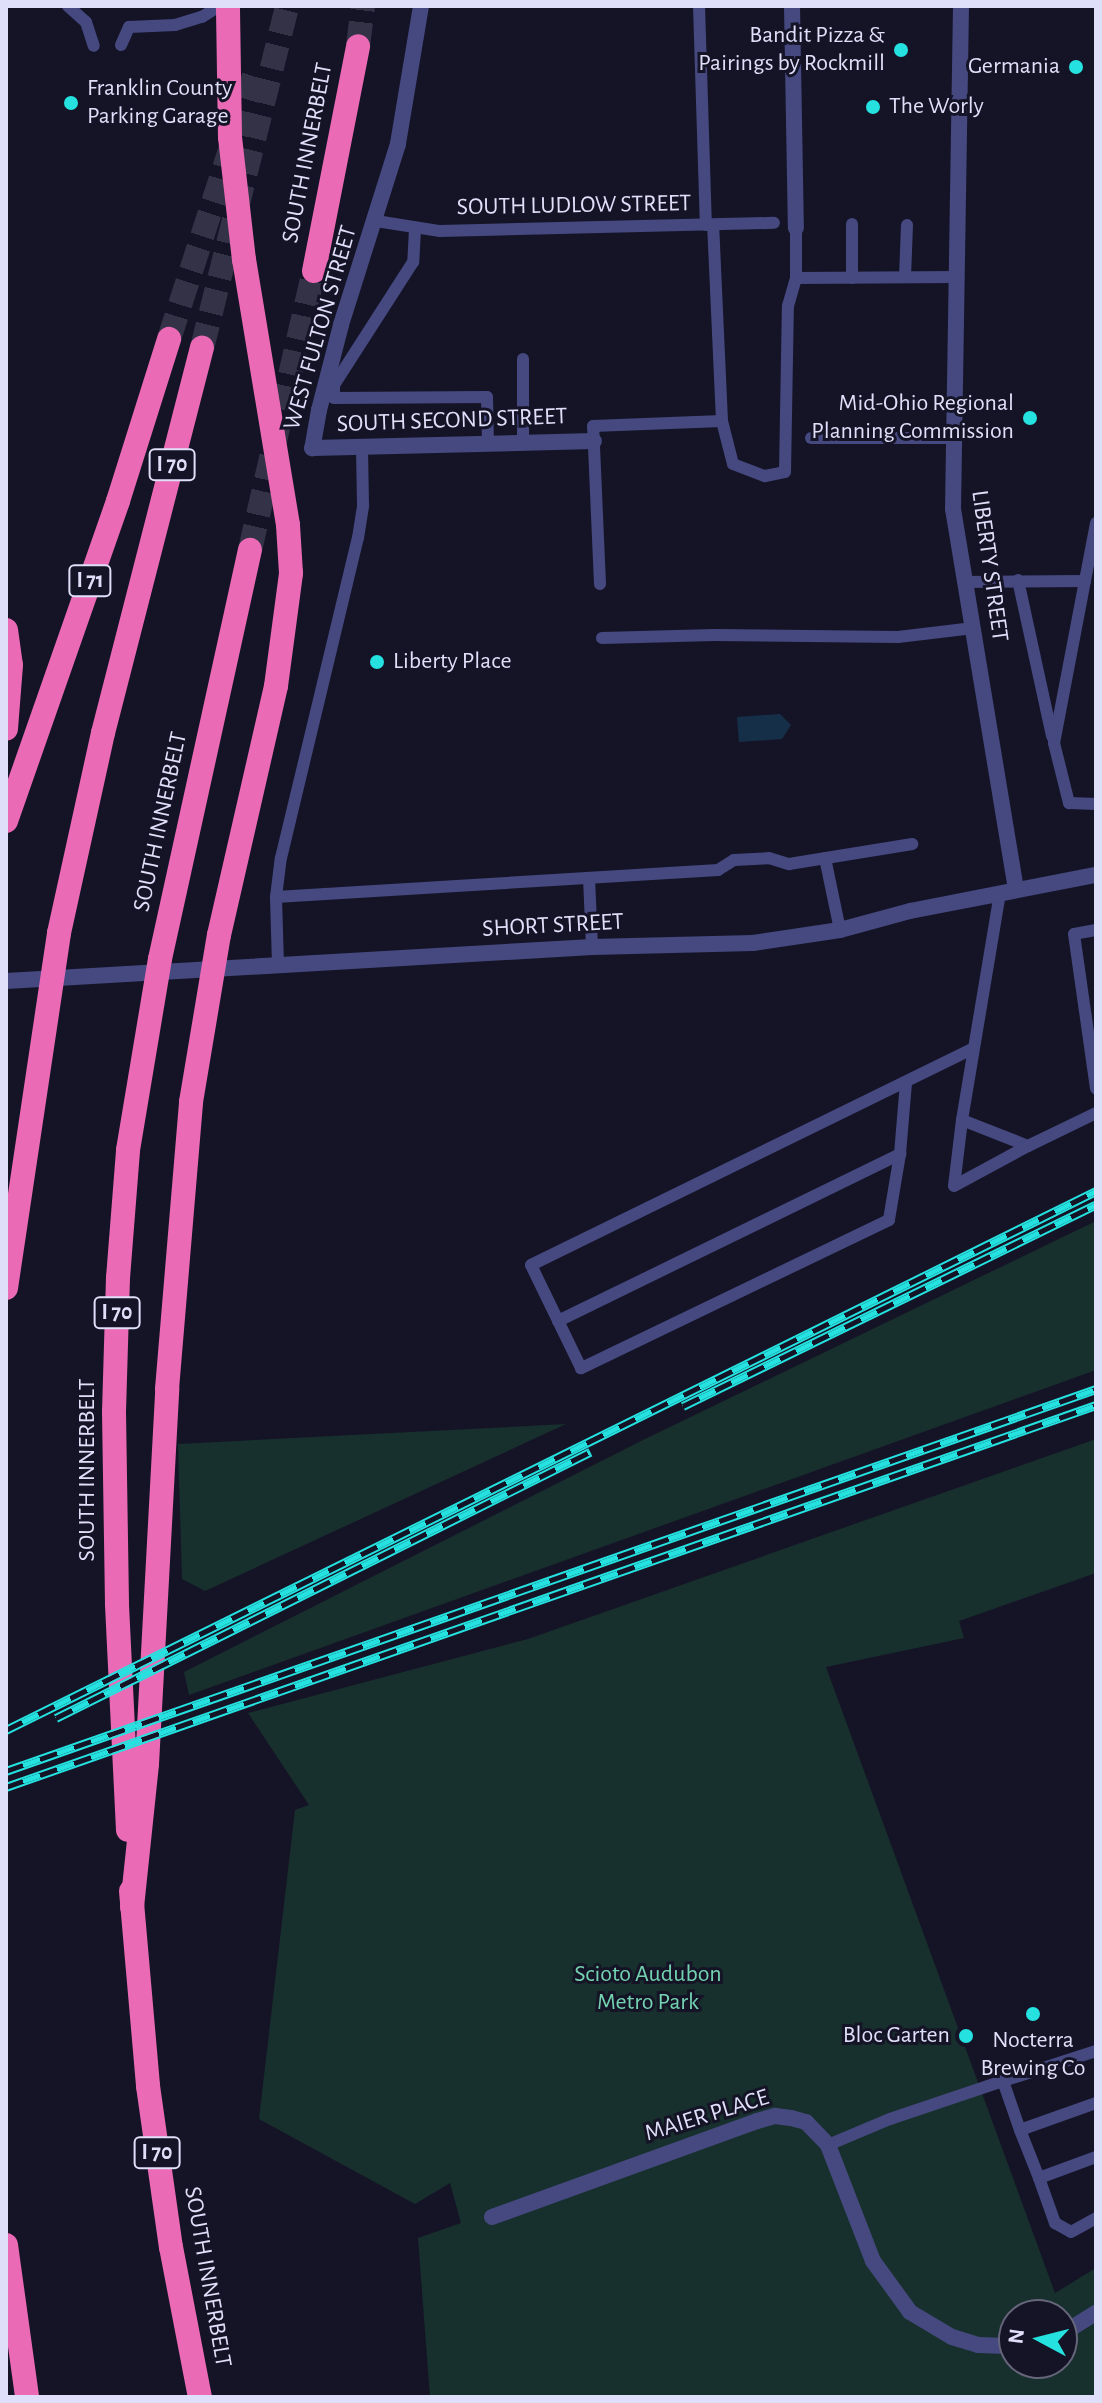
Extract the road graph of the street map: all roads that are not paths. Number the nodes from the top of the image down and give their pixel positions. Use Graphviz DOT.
graph roads {
  1 [pos="68,6"];
  2 [pos="219,6"];
  3 [pos="228,6"];
  4 [pos="421,6"];
  5 [pos="699,6"];
  6 [pos="792,6"];
  7 [pos="961,6"];
  8 [pos="121,45"];
  9 [pos="94,46"];
  10 [pos="358,46"];
  11 [pos="376,221"];
  12 [pos="774,223"];
  13 [pos="852,224"];
  14 [pos="710,225"];
  15 [pos="907,225"];
  16 [pos="796,228"];
  17 [pos="415,229"];
  18 [pos="314,271"];
  19 [pos="905,277"];
  20 [pos="957,277"];
  21 [pos="796,278"];
  22 [pos="852,278"];
  23 [pos="169,339"];
  24 [pos="202,348"];
  25 [pos="523,359"];
  26 [pos="722,421"];
  27 [pos="811,438"];
  28 [pos="954,438"];
  29 [pos="594,441"];
  30 [pos="523,443"];
  31 [pos="488,445"];
  32 [pos="312,448"];
  33 [pos="362,449"];
  34 [pos="1096,523"];
  35 [pos="250,550"];
  36 [pos="1018,580"];
  37 [pos="1085,581"];
  38 [pos="964,582"];
  39 [pos="600,584"];
  40 [pos="973,628"];
  41 [pos="6,630"];
  42 [pos="602,638"];
  43 [pos="6,729"];
  44 [pos="1054,743"];
  45 [pos="1096,804"];
  46 [pos="6,821"];
  47 [pos="912,844"];
  48 [pos="825,858"];
  49 [pos="1096,875"];
  50 [pos="589,878"];
  51 [pos="1008,892"];
  52 [pos="276,897"];
  53 [pos="840,930"];
  54 [pos="1096,930"];
  55 [pos="592,947"];
  56 [pos="278,965"];
  57 [pos="6,981"];
  58 [pos="974,1048"];
  59 [pos="906,1083"];
  60 [pos="1096,1088"];
  61 [pos="1096,1113"];
  62 [pos="962,1120"];
  63 [pos="1028,1146"];
  64 [pos="900,1154"];
  65 [pos="6,1288"];
  66 [pos="558,1321"];
  67 [pos="132,1907"];
  68 [pos="1096,2051"];
  69 [pos="1003,2081"];
  70 [pos="1096,2103"];
  71 [pos="1020,2130"];
  72 [pos="828,2145"];
  73 [pos="1096,2157"];
  74 [pos="1039,2178"];
  75 [pos="492,2217"];
  76 [pos="1096,2218"];
  77 [pos="6,2245"];
  78 [pos="1096,2313"];
  79 [pos="1078,2324"];
  80 [pos="998,2346"];
  81 [pos="27,2397"];
  82 [pos="200,2397"];
  1 -- 9 [label="lane"];
  2 -- 8 [label="lane"];
  3 -- 67 [label="highway"];
  4 -- 11 [label="street, WEST FULTON STREET"];
  5 -- 14 [label="lane"];
  6 -- 16 [label="street"];
  7 -- 20 [label="street, LIBERTY STREET"];
  10 -- 18 [label="highway, SOUTH INNERBELT"];
  11 -- 17 [label="lane, SOUTH LUDLOW STREET"];
  11 -- 32 [label="street, WEST FULTON STREET"];
  12 -- 14 [label="lane, SOUTH LUDLOW STREET"];
  13 -- 22 [label="lane"];
  14 -- 17 [label="lane, SOUTH LUDLOW STREET"];
  14 -- 26 [label="lane"];
  15 -- 19 [label="lane"];
  16 -- 21 [label="lane"];
  17 -- 31 [label="lane"];
  19 -- 20 [label="lane"];
  19 -- 22 [label="lane"];
  20 -- 28 [label="street, LIBERTY STREET"];
  21 -- 22 [label="lane"];
  21 -- 26 [label="lane"];
  23 -- 46 [label="highway, I 71"];
  24 -- 65 [label="highway, I 70"];
  25 -- 30 [label="lane"];
  26 -- 29 [label="lane"];
  27 -- 28 [label="lane"];
  28 -- 38 [label="street, LIBERTY STREET"];
  29 -- 30 [label="street, SOUTH SECOND STREET"];
  29 -- 39 [label="lane"];
  30 -- 31 [label="street, SOUTH SECOND STREET"];
  31 -- 33 [label="street, SOUTH SECOND STREET"];
  32 -- 33 [label="street, SOUTH SECOND STREET"];
  33 -- 52 [label="lane"];
  34 -- 37 [label="lane"];
  35 -- 67 [label="highway, SOUTH INNERBELT / I 70"];
  36 -- 37 [label="lane"];
  36 -- 38 [label="lane"];
  36 -- 44 [label="lane"];
  37 -- 44 [label="lane"];
  38 -- 40 [label="street, LIBERTY STREET"];
  40 -- 42 [label="lane"];
  40 -- 51 [label="street, LIBERTY STREET"];
  41 -- 43 [label="highway"];
  44 -- 45 [label="lane"];
  47 -- 48 [label="lane"];
  48 -- 50 [label="lane"];
  48 -- 53 [label="lane"];
  49 -- 51 [label="street, SHORT STREET"];
  50 -- 52 [label="lane"];
  50 -- 55 [label="lane"];
  51 -- 53 [label="street, SHORT STREET"];
  51 -- 58 [label="lane"];
  52 -- 56 [label="lane"];
  53 -- 55 [label="street, SHORT STREET"];
  54 -- 60 [label="lane"];
  55 -- 56 [label="street, SHORT STREET"];
  56 -- 57 [label="street, SHORT STREET"];
  58 -- 59 [label="lane"];
  58 -- 62 [label="lane"];
  59 -- 64 [label="lane"];
  59 -- 66 [label="lane"];
  61 -- 63 [label="lane"];
  62 -- 63 [label="lane"];
  62 -- 63 [label="lane"];
  64 -- 66 [label="lane"];
  64 -- 66 [label="lane"];
  67 -- 82 [label="highway, SOUTH INNERBELT / I 70"];
  68 -- 69 [label="lane"];
  69 -- 71 [label="lane"];
  69 -- 72 [label="lane"];
  70 -- 71 [label="lane"];
  71 -- 74 [label="lane"];
  72 -- 75 [label="street, MAIER PLACE"];
  72 -- 80 [label="street, MAIER PLACE"];
  73 -- 74 [label="lane"];
  74 -- 76 [label="lane"];
  77 -- 81 [label="highway"];
  78 -- 79 [label="street"];
}
